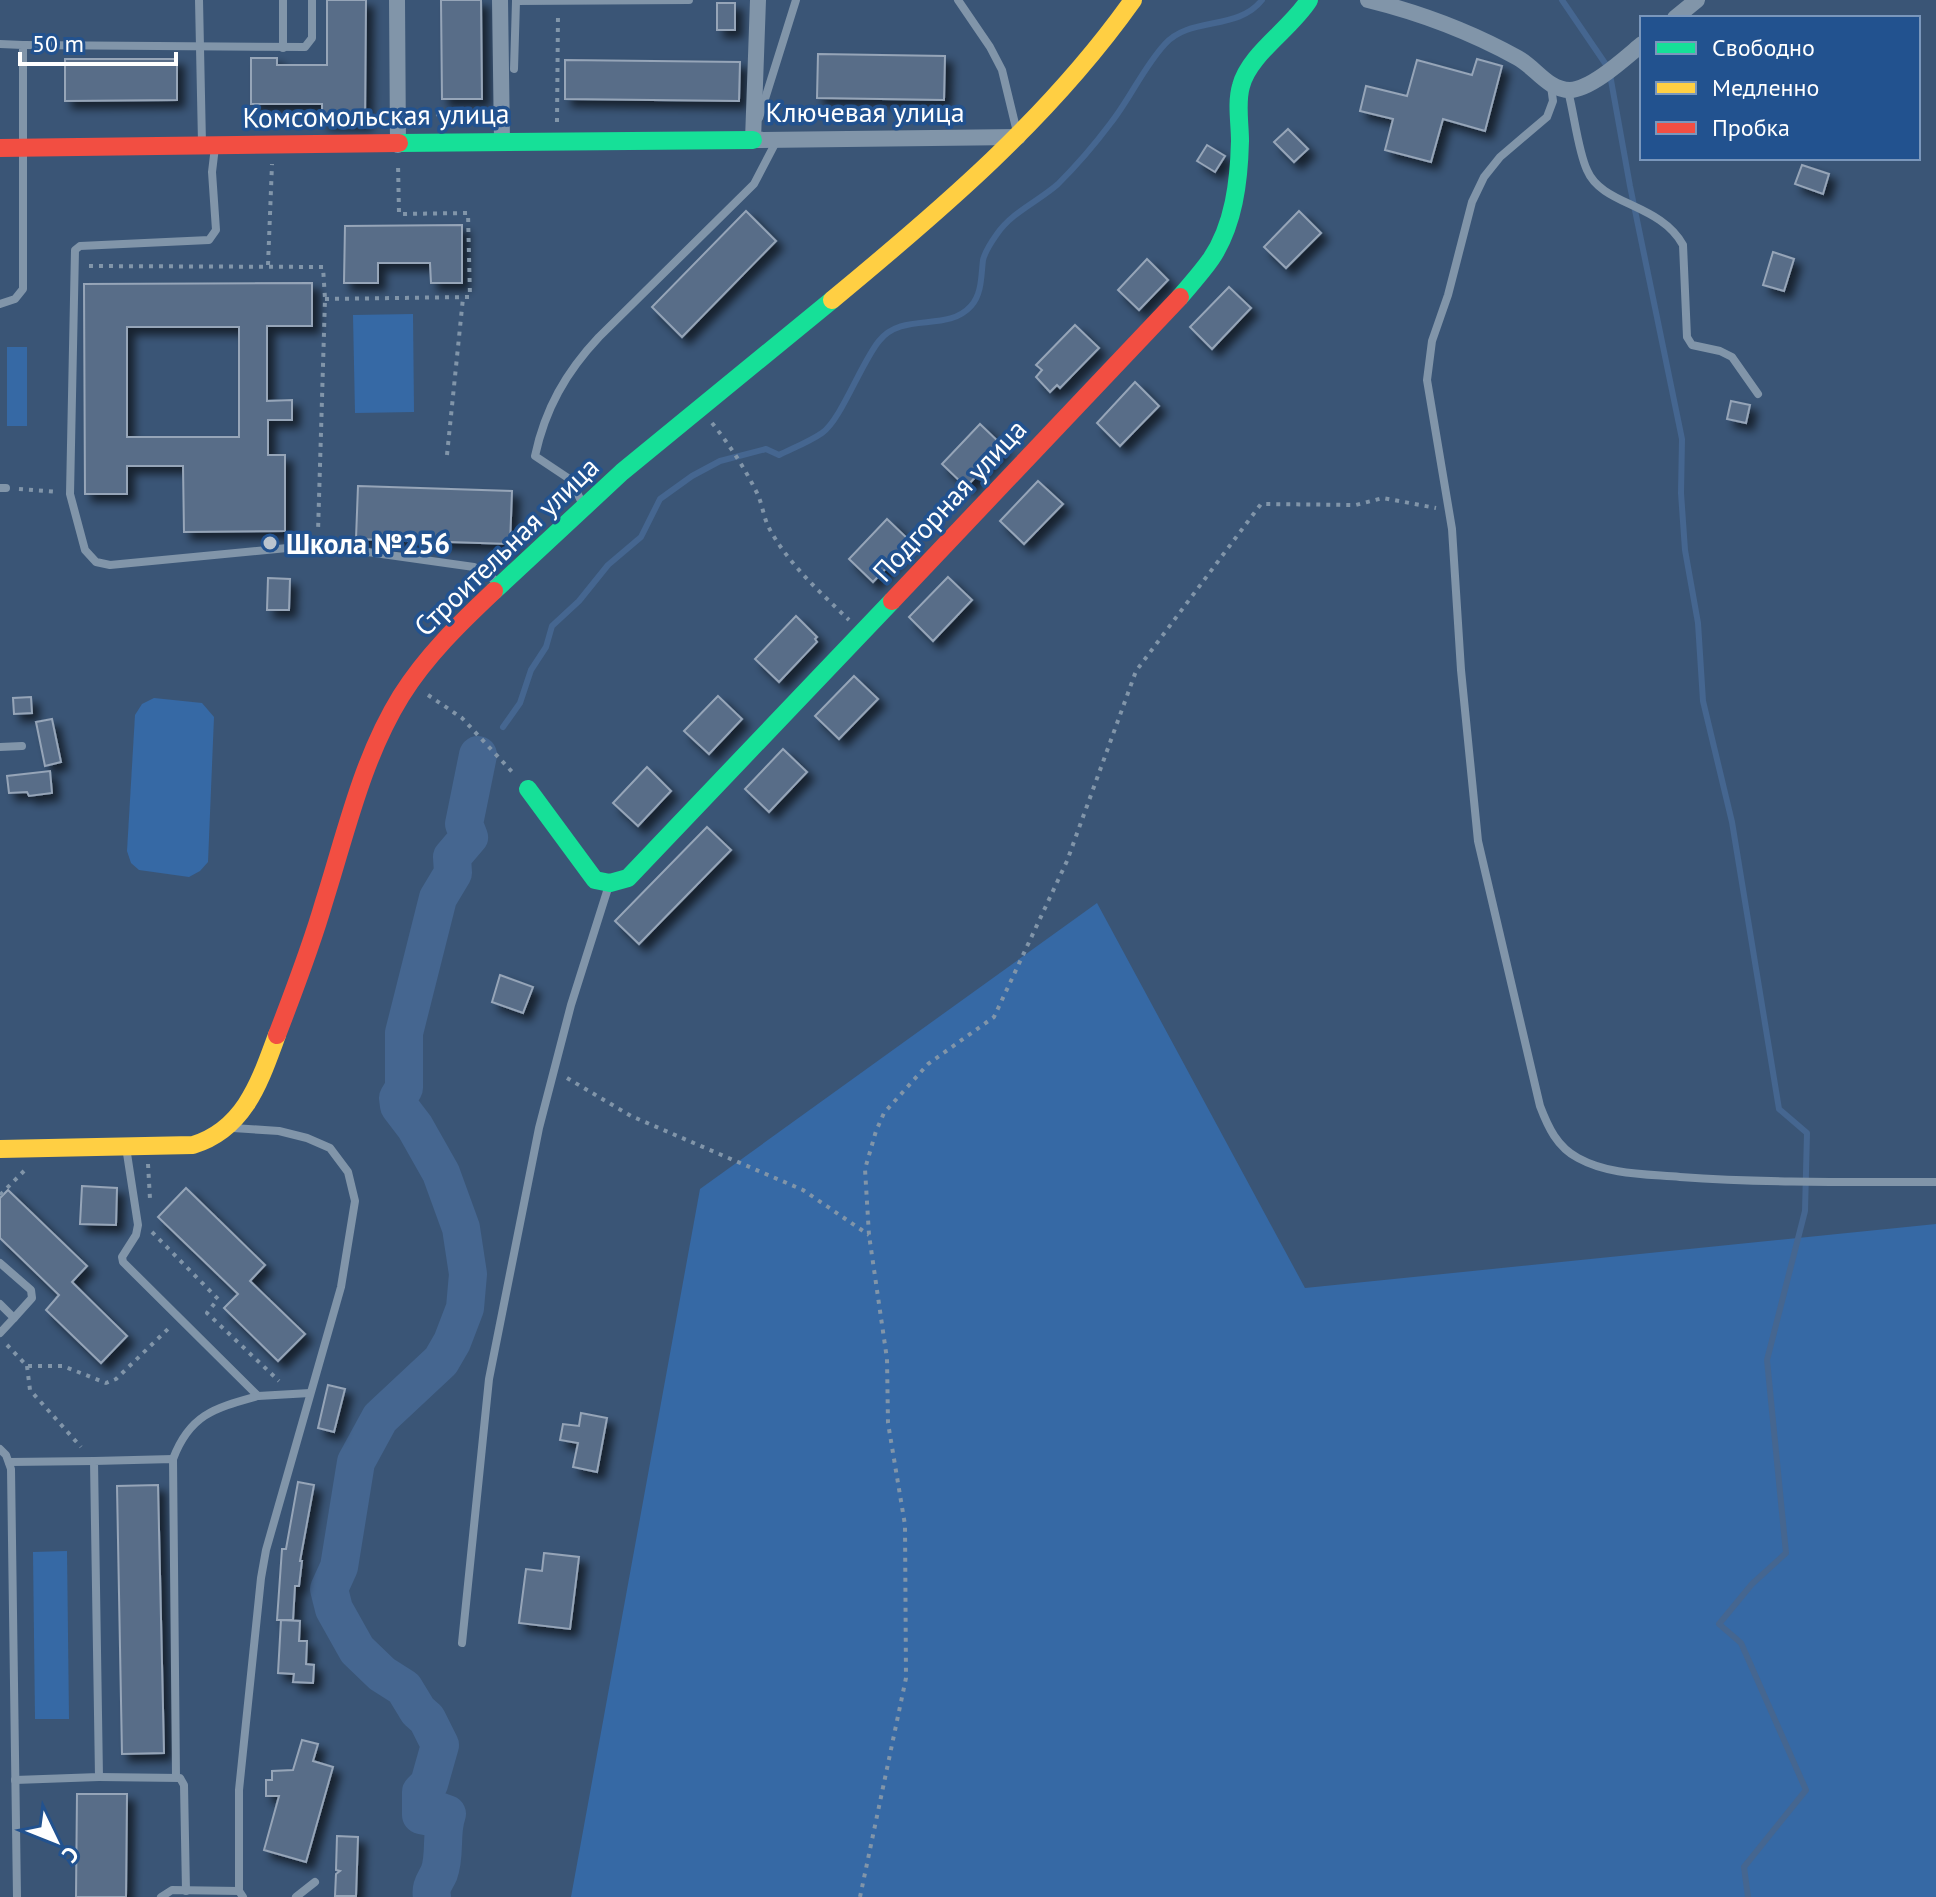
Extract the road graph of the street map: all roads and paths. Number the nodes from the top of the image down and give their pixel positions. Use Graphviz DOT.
graph roads {
  1 [pos="199,0"];
  2 [pos="283,0"];
  3 [pos="312,0"];
  4 [pos="397,0"];
  5 [pos="500,0"];
  6 [pos="689,0"];
  7 [pos="758,0"];
  8 [pos="796,0"];
  9 [pos="958,0"];
  10 [pos="1133,0"];
  11 [pos="1309,0"];
  12 [pos="1368,0"];
  13 [pos="1697,0"];
  14 [pos="558,1"];
  15 [pos="1677,16"];
  16 [pos="0,44"];
  17 [pos="23,45"];
  18 [pos="1640,46"];
  19 [pos="199,47"];
  20 [pos="283,48"];
  21 [pos="514,69"];
  22 [pos="1551,85"];
  23 [pos="1568,90"];
  24 [pos="416,102"];
  25 [pos="502,115"];
  26 [pos="1018,137"];
  27 [pos="753,140"];
  28 [pos="777,140"];
  29 [pos="502,141"];
  30 [pos="557,141"];
  31 [pos="398,145"];
  32 [pos="208,146"];
  33 [pos="270,146"];
  34 [pos="0,148"];
  35 [pos="24,148"];
  36 [pos="268,265"];
  37 [pos="74,266"];
  38 [pos="463,298"];
  39 [pos="325,299"];
  40 [pos="0,304"];
  41 [pos="1758,394"];
  42 [pos="726,441"];
  43 [pos="447,455"];
  44 [pos="3,488"];
  45 [pos="70,494"];
  46 [pos="583,505"];
  47 [pos="1448,510"];
  48 [pos="318,545"];
  49 [pos="501,584"];
  50 [pos="862,633"];
  51 [pos="409,683"];
  52 [pos="22,746"];
  53 [pos="0,747"];
  54 [pos="503,762"];
  55 [pos="528,789"];
  56 [pos="609,884"];
  57 [pos="554,1070"];
  58 [pos="228,1127"];
  59 [pos="126,1146"];
  60 [pos="0,1149"];
  61 [pos="149,1169"];
  62 [pos="1936,1182"];
  63 [pos="151,1208"];
  64 [pos="152,1221"];
  65 [pos="869,1235"];
  66 [pos="0,1263"];
  67 [pos="0,1304"];
  68 [pos="14,1318"];
  69 [pos="179,1318"];
  70 [pos="0,1336"];
  71 [pos="27,1366"];
  72 [pos="310,1393"];
  73 [pos="294,1395"];
  74 [pos="258,1396"];
  75 [pos="0,1449"];
  76 [pos="173,1459"];
  77 [pos="94,1461"];
  78 [pos="9,1462"];
  79 [pos="462,1643"];
  80 [pos="176,1776"];
  81 [pos="99,1777"];
  82 [pos="15,1780"];
  83 [pos="315,1882"];
  84 [pos="186,1891"];
  85 [pos="241,1894"];
  86 [pos="17,1897"];
  87 [pos="161,1897"];
  88 [pos="296,1897"];
  89 [pos="860,1897"];
  1 -- 19 [label="lane"];
  2 -- 20 [label="lane"];
  3 -- 20 [label="lane"];
  4 -- 31 [label="street"];
  5 -- 25 [label="street"];
  6 -- 14 [label="lane"];
  7 -- 27 [label="street, Ключевая улица"];
  8 -- 27 [label="lane"];
  9 -- 26 [label="lane"];
  10 -- 26 [label="street, Строительная улица"];
  11 -- 50 [label="street, Подгорная улица"];
  12 -- 22 [label="street"];
  13 -- 15 [label="street"];
  14 -- 21 [label="lane"];
  14 -- 30 [label="path"];
  16 -- 17 [label="lane"];
  17 -- 19 [label="lane"];
  17 -- 35 [label="lane"];
  18 -- 23 [label="street"];
  19 -- 20 [label="lane"];
  19 -- 32 [label="lane"];
  22 -- 23 [label="street"];
  22 -- 47 [label="lane"];
  23 -- 41 [label="lane"];
  24 -- 25 [label="path"];
  25 -- 29 [label="street"];
  26 -- 28 [label="street, Ключевая улица"];
  26 -- 46 [label="street, Строительная улица"];
  27 -- 28 [label="street, Ключевая улица"];
  27 -- 30 [label="street, Комсомольская улица"];
  28 -- 46 [label="lane"];
  29 -- 30 [label="street, Комсомольская улица"];
  29 -- 31 [label="street, Комсомольская улица"];
  31 -- 33 [label="street, Комсомольская улица"];
  31 -- 38 [label="path"];
  32 -- 33 [label="street, Комсомольская улица"];
  32 -- 35 [label="street, Комсомольская улица"];
  32 -- 37 [label="lane"];
  33 -- 36 [label="path"];
  34 -- 35 [label="street, Комсомольская улица"];
  35 -- 40 [label="lane"];
  36 -- 37 [label="path"];
  36 -- 39 [label="path"];
  37 -- 45 [label="lane"];
  38 -- 39 [label="path"];
  38 -- 43 [label="path"];
  39 -- 48 [label="path"];
  42 -- 50 [label="path"];
  44 -- 45 [label="path"];
  45 -- 48 [label="lane"];
  46 -- 49 [label="street, Строительная улица"];
  47 -- 62 [label="lane"];
  47 -- 65 [label="path"];
  48 -- 49 [label="lane"];
  49 -- 51 [label="street, Строительная улица"];
  50 -- 56 [label="street, Подгорная улица"];
  51 -- 54 [label="path"];
  51 -- 58 [label="street, Строительная улица"];
  52 -- 53 [label="lane"];
  55 -- 56 [label="street"];
  56 -- 57 [label="lane"];
  57 -- 65 [label="path"];
  57 -- 79 [label="lane"];
  58 -- 59 [label="street, Строительная улица"];
  58 -- 72 [label="lane"];
  59 -- 60 [label="street, Строительная улица"];
  59 -- 69 [label="lane"];
  61 -- 63 [label="path"];
  64 -- 73 [label="path"];
  65 -- 89 [label="path"];
  66 -- 68 [label="lane"];
  67 -- 68 [label="lane"];
  68 -- 70 [label="lane"];
  69 -- 71 [label="path"];
  69 -- 74 [label="lane"];
  70 -- 71 [label="path"];
  71 -- 77 [label="path"];
  72 -- 73 [label="lane"];
  72 -- 85 [label="lane"];
  73 -- 74 [label="lane"];
  74 -- 76 [label="lane"];
  75 -- 78 [label="lane"];
  76 -- 77 [label="lane"];
  76 -- 80 [label="lane"];
  77 -- 78 [label="lane"];
  77 -- 81 [label="lane"];
  78 -- 82 [label="lane"];
  80 -- 81 [label="lane"];
  80 -- 84 [label="lane"];
  81 -- 82 [label="lane"];
  82 -- 86 [label="lane"];
  83 -- 88 [label="lane"];
  84 -- 85 [label="lane"];
  84 -- 87 [label="lane"];
}
